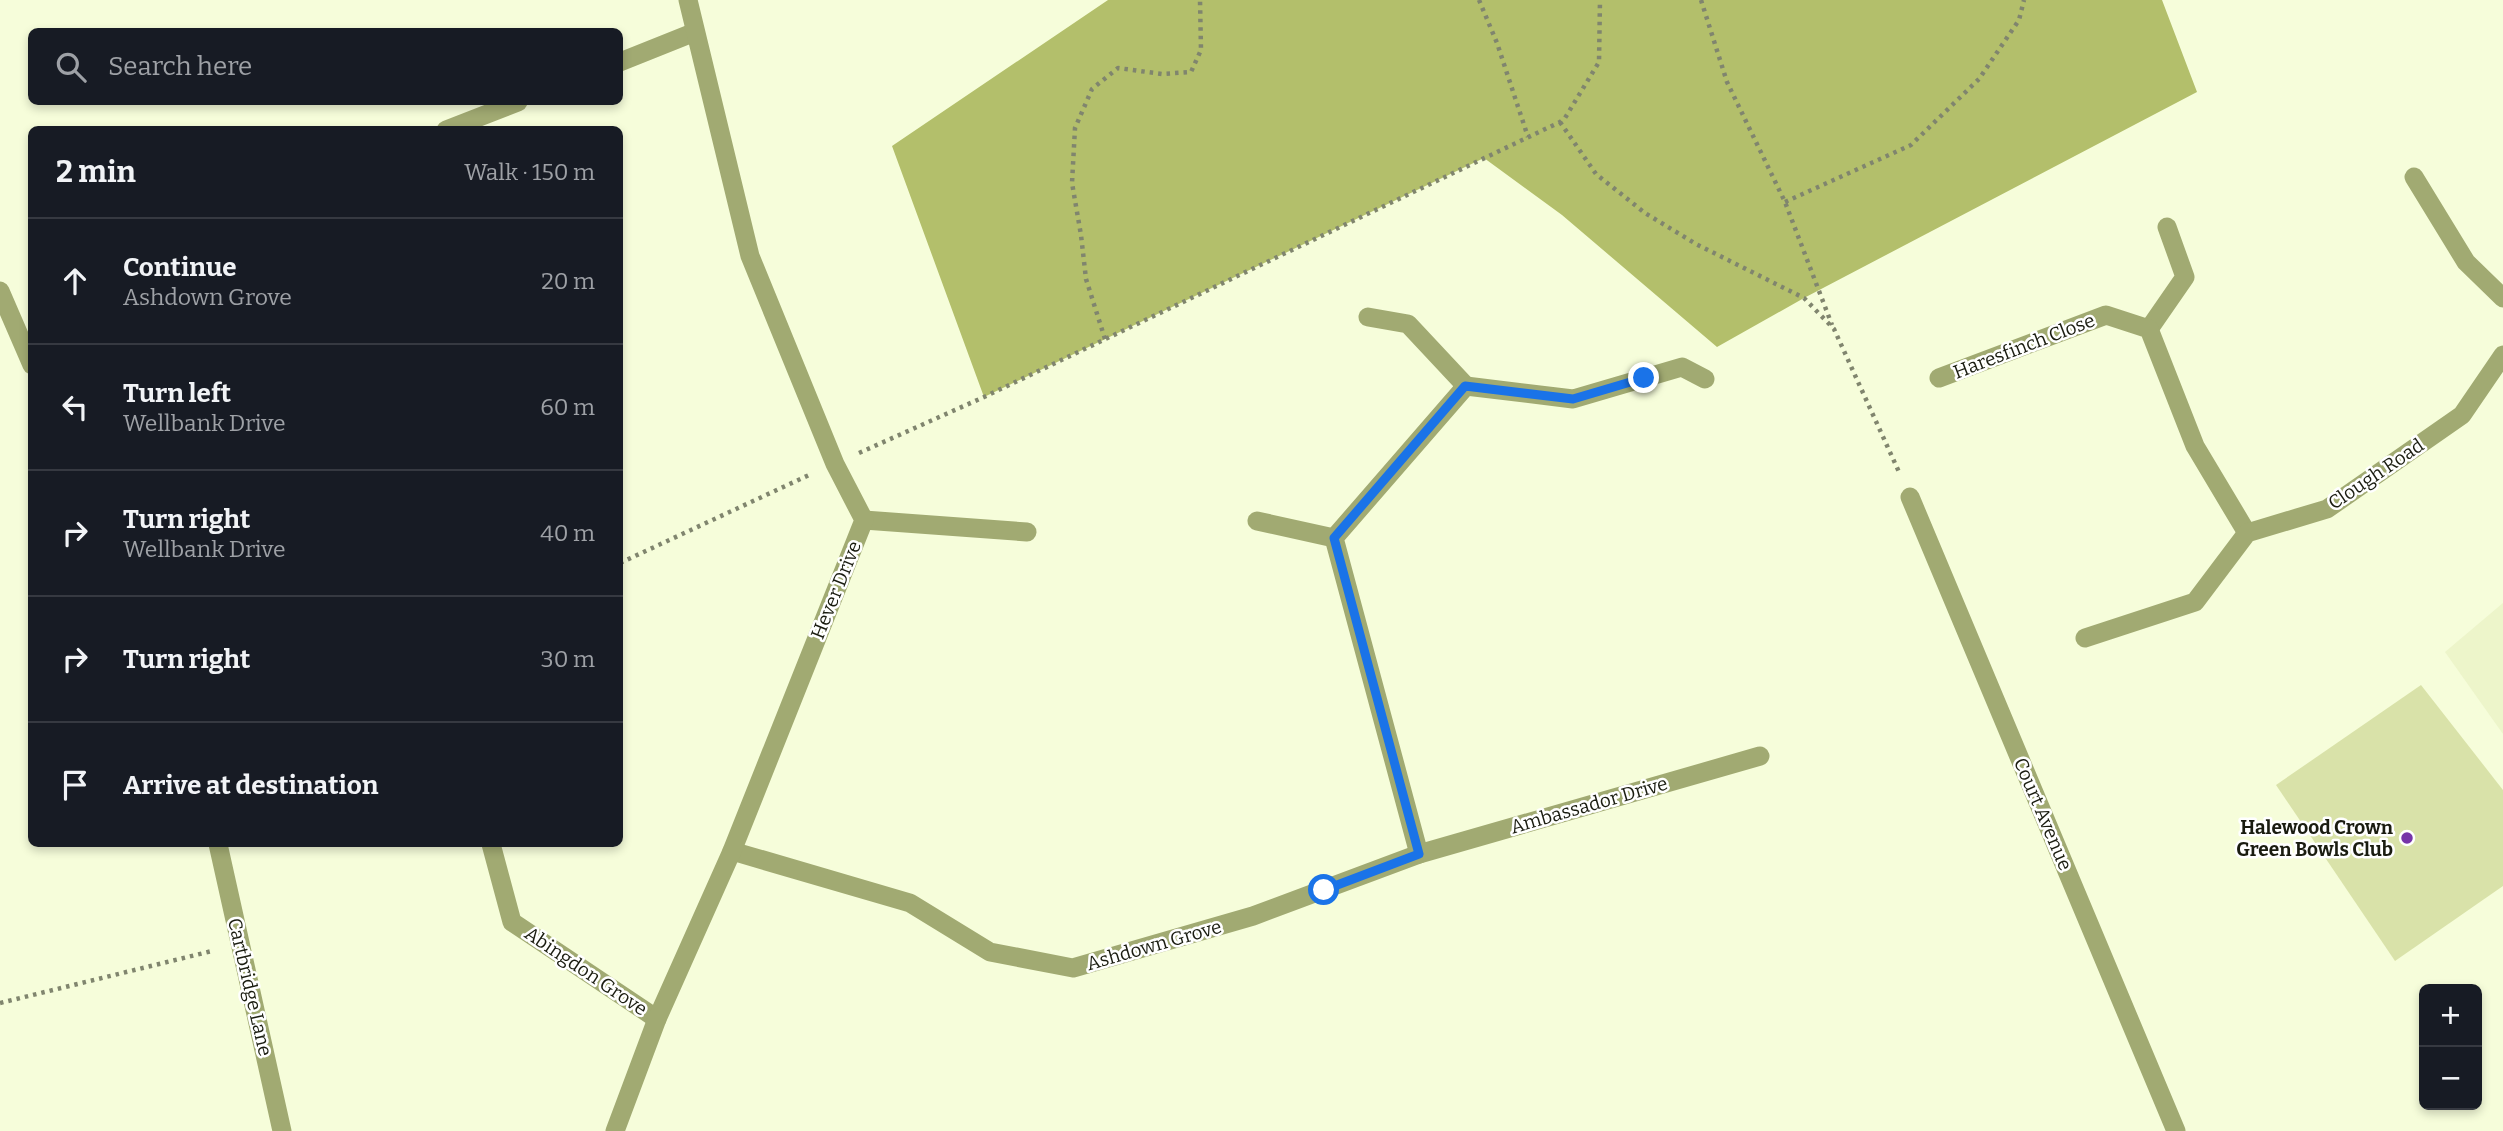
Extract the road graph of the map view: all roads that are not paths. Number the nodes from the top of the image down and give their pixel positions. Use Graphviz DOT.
graph roads {
  1 [pos="688,0"];
  2 [pos="695,32"];
  3 [pos="623,61"];
  4 [pos="510,105"];
  5 [pos="456,126"];
  6 [pos="2414,177"];
  7 [pos="2167,227"];
  8 [pos="0,291"];
  9 [pos="2503,298"];
  10 [pos="1367,317"];
  11 [pos="2149,329"];
  12 [pos="2503,355"];
  13 [pos="28,356"];
  14 [pos="1939,378"];
  15 [pos="1705,379"];
  16 [pos="1465,386"];
  17 [pos="1910,497"];
  18 [pos="864,520"];
  19 [pos="1257,521"];
  20 [pos="1027,532"];
  21 [pos="2247,533"];
  22 [pos="1334,538"];
  23 [pos="2085,638"];
  24 [pos="1760,756"];
  25 [pos="219,847"];
  26 [pos="492,847"];
  27 [pos="732,851"];
  28 [pos="1419,854"];
  29 [pos="657,1019"];
  30 [pos="282,1131"];
  31 [pos="615,1131"];
  32 [pos="2176,1131"];
  1 -- 2 [label="street, Hever Drive"];
  2 -- 3 [label="street"];
  2 -- 18 [label="street, Hever Drive"];
  4 -- 5 [label="street"];
  6 -- 9 [label="street"];
  7 -- 11 [label="street"];
  8 -- 13 [label="street"];
  10 -- 16 [label="street"];
  11 -- 14 [label="street, Haresfinch Close"];
  11 -- 21 [label="street"];
  12 -- 21 [label="street, Clough Road"];
  15 -- 16 [label="street"];
  16 -- 22 [label="street"];
  17 -- 32 [label="street, Court Avenue"];
  18 -- 20 [label="street"];
  18 -- 27 [label="street, Hever Drive"];
  19 -- 22 [label="street"];
  21 -- 23 [label="street"];
  22 -- 28 [label="street"];
  24 -- 28 [label="street, Ambassador Drive"];
  25 -- 30 [label="street, Cartbridge Lane"];
  26 -- 29 [label="street, Abingdon Grove"];
  27 -- 28 [label="street, Ashdown Grove"];
  27 -- 29 [label="street, Hever Drive"];
  29 -- 31 [label="street, Hever Drive"];
}
